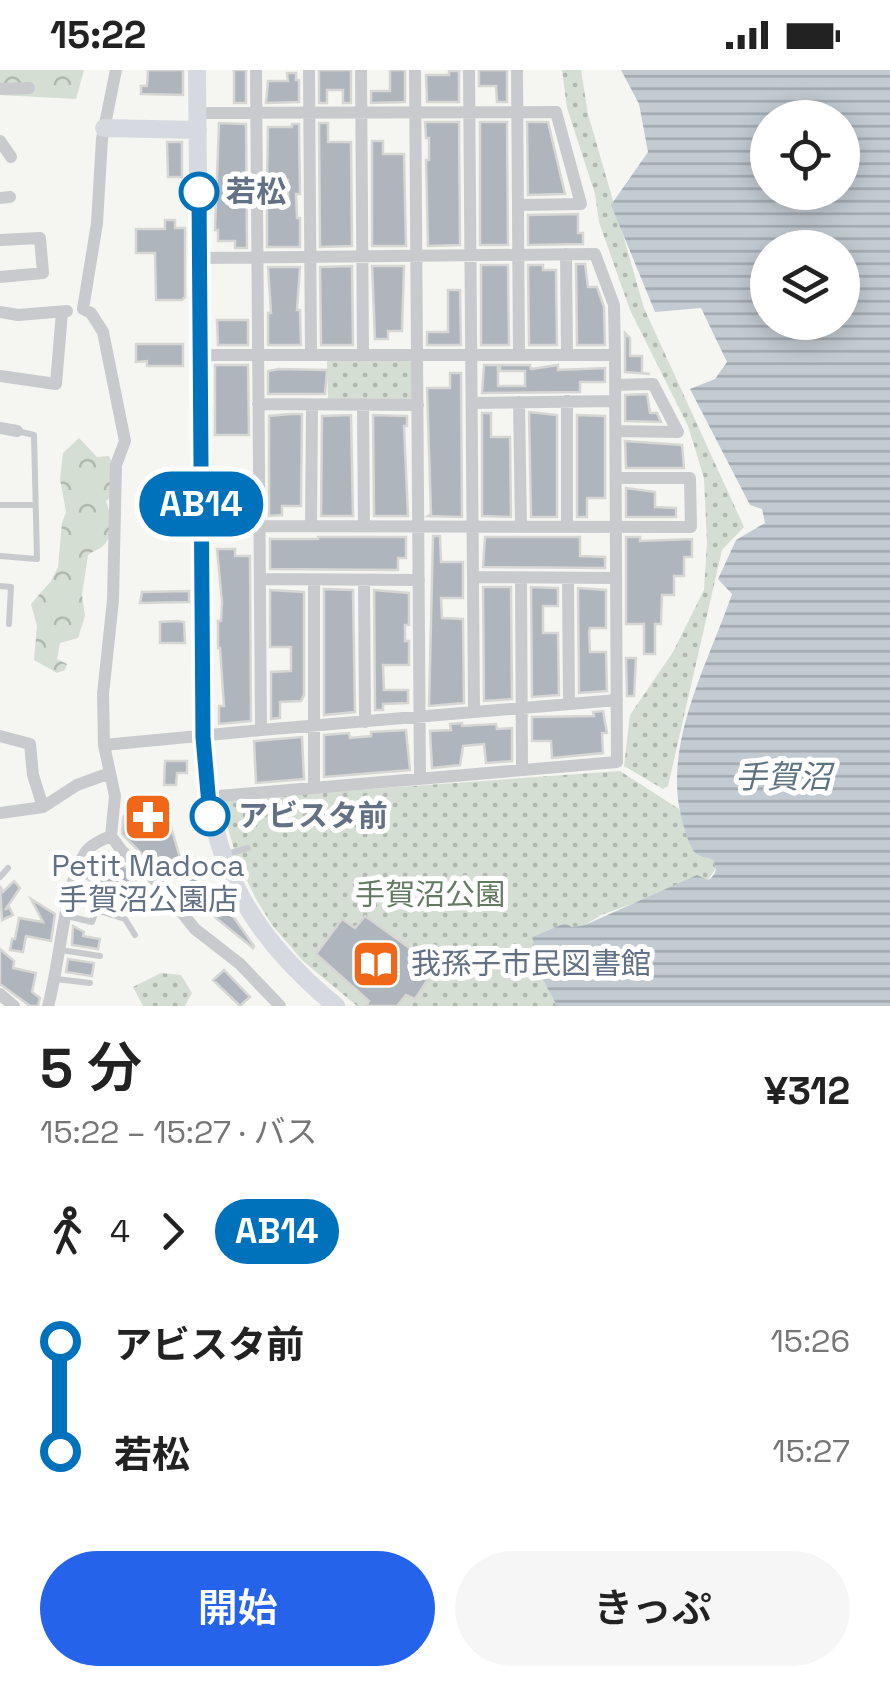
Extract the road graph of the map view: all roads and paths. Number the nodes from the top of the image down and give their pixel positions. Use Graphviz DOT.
graph roads {
  1 [pos="116,70"];
  2 [pos="197,70"];
  3 [pos="256,70"];
  4 [pos="309,70"];
  5 [pos="361,70"];
  6 [pos="416,70"];
  7 [pos="469,70"];
  8 [pos="518,70"];
  9 [pos="29,88"];
  10 [pos="0,89"];
  11 [pos="469,111"];
  12 [pos="518,111"];
  13 [pos="361,112"];
  14 [pos="416,112"];
  15 [pos="310,113"];
  16 [pos="256,114"];
  17 [pos="198,122"];
  18 [pos="104,128"];
  19 [pos="0,141"];
  20 [pos="11,157"];
  21 [pos="518,205"];
  22 [pos="0,240"];
  23 [pos="566,254"];
  24 [pos="519,255"];
  25 [pos="310,256"];
  26 [pos="362,256"];
  27 [pos="417,256"];
  28 [pos="470,256"];
  29 [pos="257,257"];
  30 [pos="200,258"];
  31 [pos="0,277"];
  32 [pos="83,309"];
  33 [pos="0,312"];
  34 [pos="62,312"];
  35 [pos="258,354"];
  36 [pos="312,354"];
  37 [pos="363,354"];
  38 [pos="200,355"];
  39 [pos="418,355"];
  40 [pos="472,355"];
  41 [pos="519,355"];
  42 [pos="566,355"];
  43 [pos="615,355"];
  44 [pos="0,376"];
  45 [pos="615,385"];
  46 [pos="615,401"];
  47 [pos="519,402"];
  48 [pos="567,402"];
  49 [pos="472,403"];
  50 [pos="258,404"];
  51 [pos="312,404"];
  52 [pos="363,405"];
  53 [pos="418,405"];
  54 [pos="0,428"];
  55 [pos="17,431"];
  56 [pos="616,431"];
  57 [pos="616,478"];
  58 [pos="0,505"];
  59 [pos="34,505"];
  60 [pos="201,526"];
  61 [pos="259,526"];
  62 [pos="310,526"];
  63 [pos="364,526"];
  64 [pos="472,526"];
  65 [pos="521,526"];
  66 [pos="418,527"];
  67 [pos="567,527"];
  68 [pos="616,527"];
  69 [pos="0,556"];
  70 [pos="473,577"];
  71 [pos="521,578"];
  72 [pos="568,578"];
  73 [pos="616,578"];
  74 [pos="260,580"];
  75 [pos="314,580"];
  76 [pos="364,580"];
  77 [pos="419,580"];
  78 [pos="0,586"];
  79 [pos="8,624"];
  80 [pos="617,700"];
  81 [pos="568,704"];
  82 [pos="522,709"];
  83 [pos="474,712"];
  84 [pos="420,718"];
  85 [pos="366,722"];
  86 [pos="314,726"];
  87 [pos="260,730"];
  88 [pos="0,736"];
  89 [pos="203,737"];
  90 [pos="104,745"];
  91 [pos="522,769"];
  92 [pos="110,773"];
  93 [pos="420,779"];
  94 [pos="314,788"];
  95 [pos="207,797"];
  96 [pos="43,808"];
  97 [pos="0,812"];
  98 [pos="111,836"];
  99 [pos="248,848"];
  100 [pos="222,856"];
  101 [pos="8,868"];
  102 [pos="0,877"];
  103 [pos="67,916"];
  104 [pos="136,935"];
  105 [pos="61,950"];
  106 [pos="100,956"];
  107 [pos="56,979"];
  108 [pos="90,983"];
  109 [pos="0,994"];
  110 [pos="14,1006"];
  111 [pos="48,1006"];
  112 [pos="280,1006"];
  113 [pos="336,1006"];
  1 -- 18 [label="street"];
  2 -- 17 [label="street"];
  3 -- 16 [label="street"];
  4 -- 15 [label="street"];
  5 -- 13 [label="street"];
  6 -- 14 [label="street"];
  7 -- 11 [label="street"];
  8 -- 12 [label="street"];
  9 -- 10 [label="street"];
  11 -- 12 [label="street"];
  11 -- 14 [label="street"];
  11 -- 28 [label="street"];
  12 -- 21 [label="street"];
  12 -- 21 [label="street"];
  13 -- 14 [label="street"];
  13 -- 15 [label="street"];
  13 -- 26 [label="street"];
  14 -- 27 [label="street"];
  15 -- 16 [label="street"];
  15 -- 25 [label="street"];
  16 -- 17 [label="street"];
  16 -- 29 [label="street"];
  17 -- 18 [label="street"];
  17 -- 30 [label="street"];
  18 -- 32 [label="street"];
  19 -- 20 [label="street"];
  21 -- 24 [label="street"];
  22 -- 31 [label="street"];
  23 -- 24 [label="street"];
  23 -- 42 [label="street"];
  23 -- 43 [label="street"];
  24 -- 28 [label="street"];
  24 -- 41 [label="street"];
  25 -- 26 [label="street"];
  25 -- 29 [label="street"];
  25 -- 36 [label="street"];
  26 -- 27 [label="street"];
  26 -- 37 [label="street"];
  27 -- 28 [label="street"];
  27 -- 39 [label="street"];
  28 -- 40 [label="street"];
  29 -- 30 [label="street"];
  29 -- 35 [label="street"];
  30 -- 38 [label="street"];
  32 -- 34 [label="street"];
  32 -- 90 [label="street"];
  33 -- 34 [label="street"];
  34 -- 44 [label="street"];
  35 -- 36 [label="street"];
  35 -- 38 [label="street"];
  35 -- 50 [label="street"];
  36 -- 37 [label="street"];
  37 -- 39 [label="street"];
  38 -- 60 [label="street"];
  39 -- 40 [label="street"];
  39 -- 53 [label="street"];
  40 -- 41 [label="street"];
  40 -- 49 [label="street"];
  41 -- 42 [label="street"];
  42 -- 43 [label="street"];
  43 -- 45 [label="street"];
  45 -- 46 [label="street"];
  45 -- 56 [label="street"];
  46 -- 48 [label="street"];
  46 -- 56 [label="street"];
  47 -- 48 [label="street"];
  47 -- 49 [label="street"];
  47 -- 65 [label="street"];
  48 -- 67 [label="street"];
  49 -- 64 [label="street"];
  50 -- 51 [label="street"];
  50 -- 61 [label="street"];
  51 -- 52 [label="street"];
  51 -- 62 [label="street"];
  52 -- 53 [label="street"];
  52 -- 63 [label="street"];
  53 -- 66 [label="street"];
  54 -- 55 [label="street"];
  55 -- 59 [label="lane"];
  56 -- 57 [label="street"];
  57 -- 68 [label="street"];
  57 -- 68 [label="street"];
  58 -- 59 [label="lane"];
  59 -- 69 [label="lane"];
  60 -- 61 [label="street"];
  60 -- 89 [label="street"];
  61 -- 62 [label="street"];
  61 -- 74 [label="street"];
  62 -- 63 [label="street"];
  63 -- 66 [label="street"];
  64 -- 65 [label="street"];
  64 -- 66 [label="street"];
  64 -- 70 [label="street"];
  65 -- 67 [label="street"];
  66 -- 77 [label="street"];
  67 -- 68 [label="street"];
  68 -- 73 [label="street"];
  70 -- 71 [label="street"];
  70 -- 83 [label="street"];
  71 -- 72 [label="street"];
  71 -- 82 [label="street"];
  72 -- 73 [label="street"];
  72 -- 81 [label="street"];
  73 -- 80 [label="street"];
  74 -- 75 [label="street"];
  74 -- 87 [label="street"];
  75 -- 76 [label="street"];
  75 -- 86 [label="street"];
  76 -- 77 [label="street"];
  76 -- 85 [label="street"];
  77 -- 84 [label="street"];
  78 -- 79 [label="lane"];
  80 -- 81 [label="street"];
  80 -- 91 [label="street"];
  81 -- 82 [label="street"];
  82 -- 83 [label="street"];
  82 -- 91 [label="street"];
  83 -- 84 [label="street"];
  84 -- 85 [label="street"];
  84 -- 93 [label="street"];
  85 -- 86 [label="street"];
  86 -- 87 [label="street"];
  86 -- 94 [label="street"];
  87 -- 89 [label="street"];
  88 -- 96 [label="street"];
  89 -- 90 [label="street"];
  89 -- 95 [label="street"];
  90 -- 92 [label="street"];
  91 -- 93 [label="street"];
  92 -- 96 [label="street"];
  92 -- 98 [label="street"];
  93 -- 94 [label="street"];
  94 -- 95 [label="street"];
  95 -- 100 [label="street"];
  96 -- 97 [label="street"];
  98 -- 103 [label="street"];
  98 -- 112 [label="street"];
  99 -- 100 [label="lane"];
  100 -- 113 [label="street"];
  101 -- 102 [label="lane"];
  103 -- 104 [label="lane"];
  103 -- 105 [label="street"];
  105 -- 106 [label="lane"];
  105 -- 107 [label="street"];
  107 -- 108 [label="lane"];
  107 -- 111 [label="street"];
  109 -- 110 [label="street"];
}
